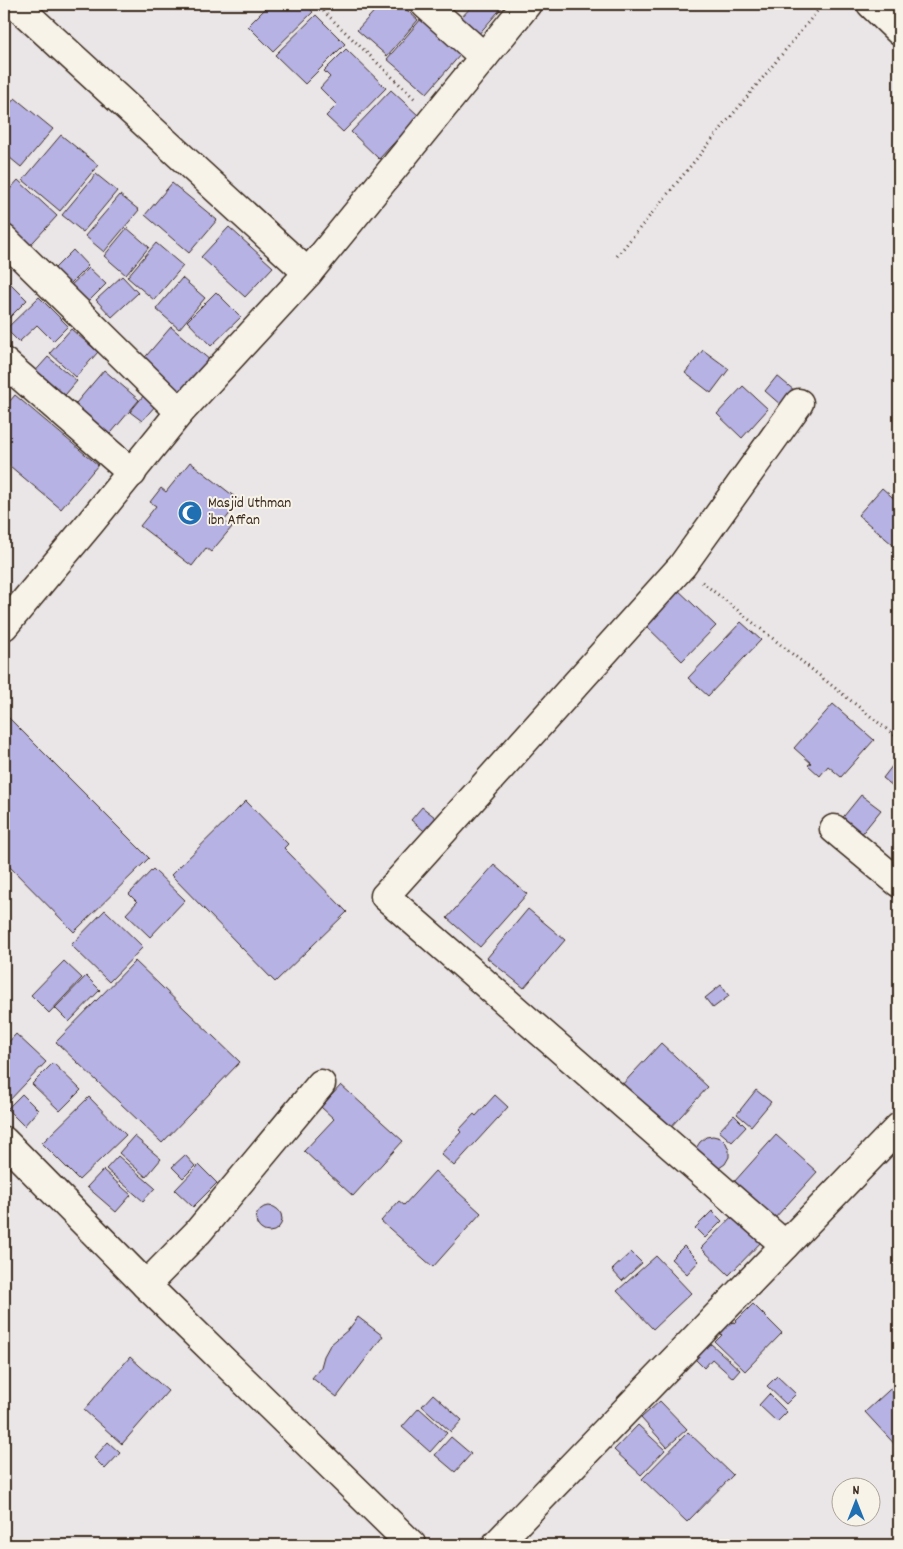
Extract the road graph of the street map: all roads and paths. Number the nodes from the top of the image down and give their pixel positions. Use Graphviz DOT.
graph roads {
  1 [pos="15,4"];
  2 [pos="316,4"];
  3 [pos="425,4"];
  4 [pos="527,4"];
  5 [pos="823,4"];
  6 [pos="871,4"];
  7 [pos="899,31"];
  8 [pos="484,57"];
  9 [pos="434,117"];
  10 [pos="4,239"];
  11 [pos="617,256"];
  12 [pos="308,273"];
  13 [pos="4,362"];
  14 [pos="799,403"];
  15 [pos="180,412"];
  16 [pos="132,473"];
  17 [pos="682,566"];
  18 [pos="4,626"];
  19 [pos="899,739"];
  20 [pos="834,829"];
  21 [pos="899,883"];
  22 [pos="321,1084"];
  23 [pos="899,1127"];
  24 [pos="4,1141"];
  25 [pos="785,1245"];
  26 [pos="146,1285"];
  27 [pos="412,1545"];
  28 [pos="496,1545"];
  1 -- 12 [label="main road"];
  2 -- 9 [label="path"];
  3 -- 8 [label="main road"];
  4 -- 8 [label="main road"];
  5 -- 11 [label="path"];
  6 -- 7 [label="main road"];
  8 -- 9 [label="main road"];
  9 -- 12 [label="main road"];
  10 -- 15 [label="main road"];
  12 -- 15 [label="main road"];
  13 -- 16 [label="main road"];
  14 -- 17 [label="main road"];
  15 -- 16 [label="main road"];
  16 -- 18 [label="main road"];
  17 -- 19 [label="path"];
  17 -- 25 [label="main road"];
  20 -- 21 [label="main road"];
  22 -- 26 [label="main road"];
  23 -- 25 [label="main road"];
  24 -- 26 [label="main road"];
  25 -- 28 [label="main road"];
  26 -- 27 [label="main road"];
}
